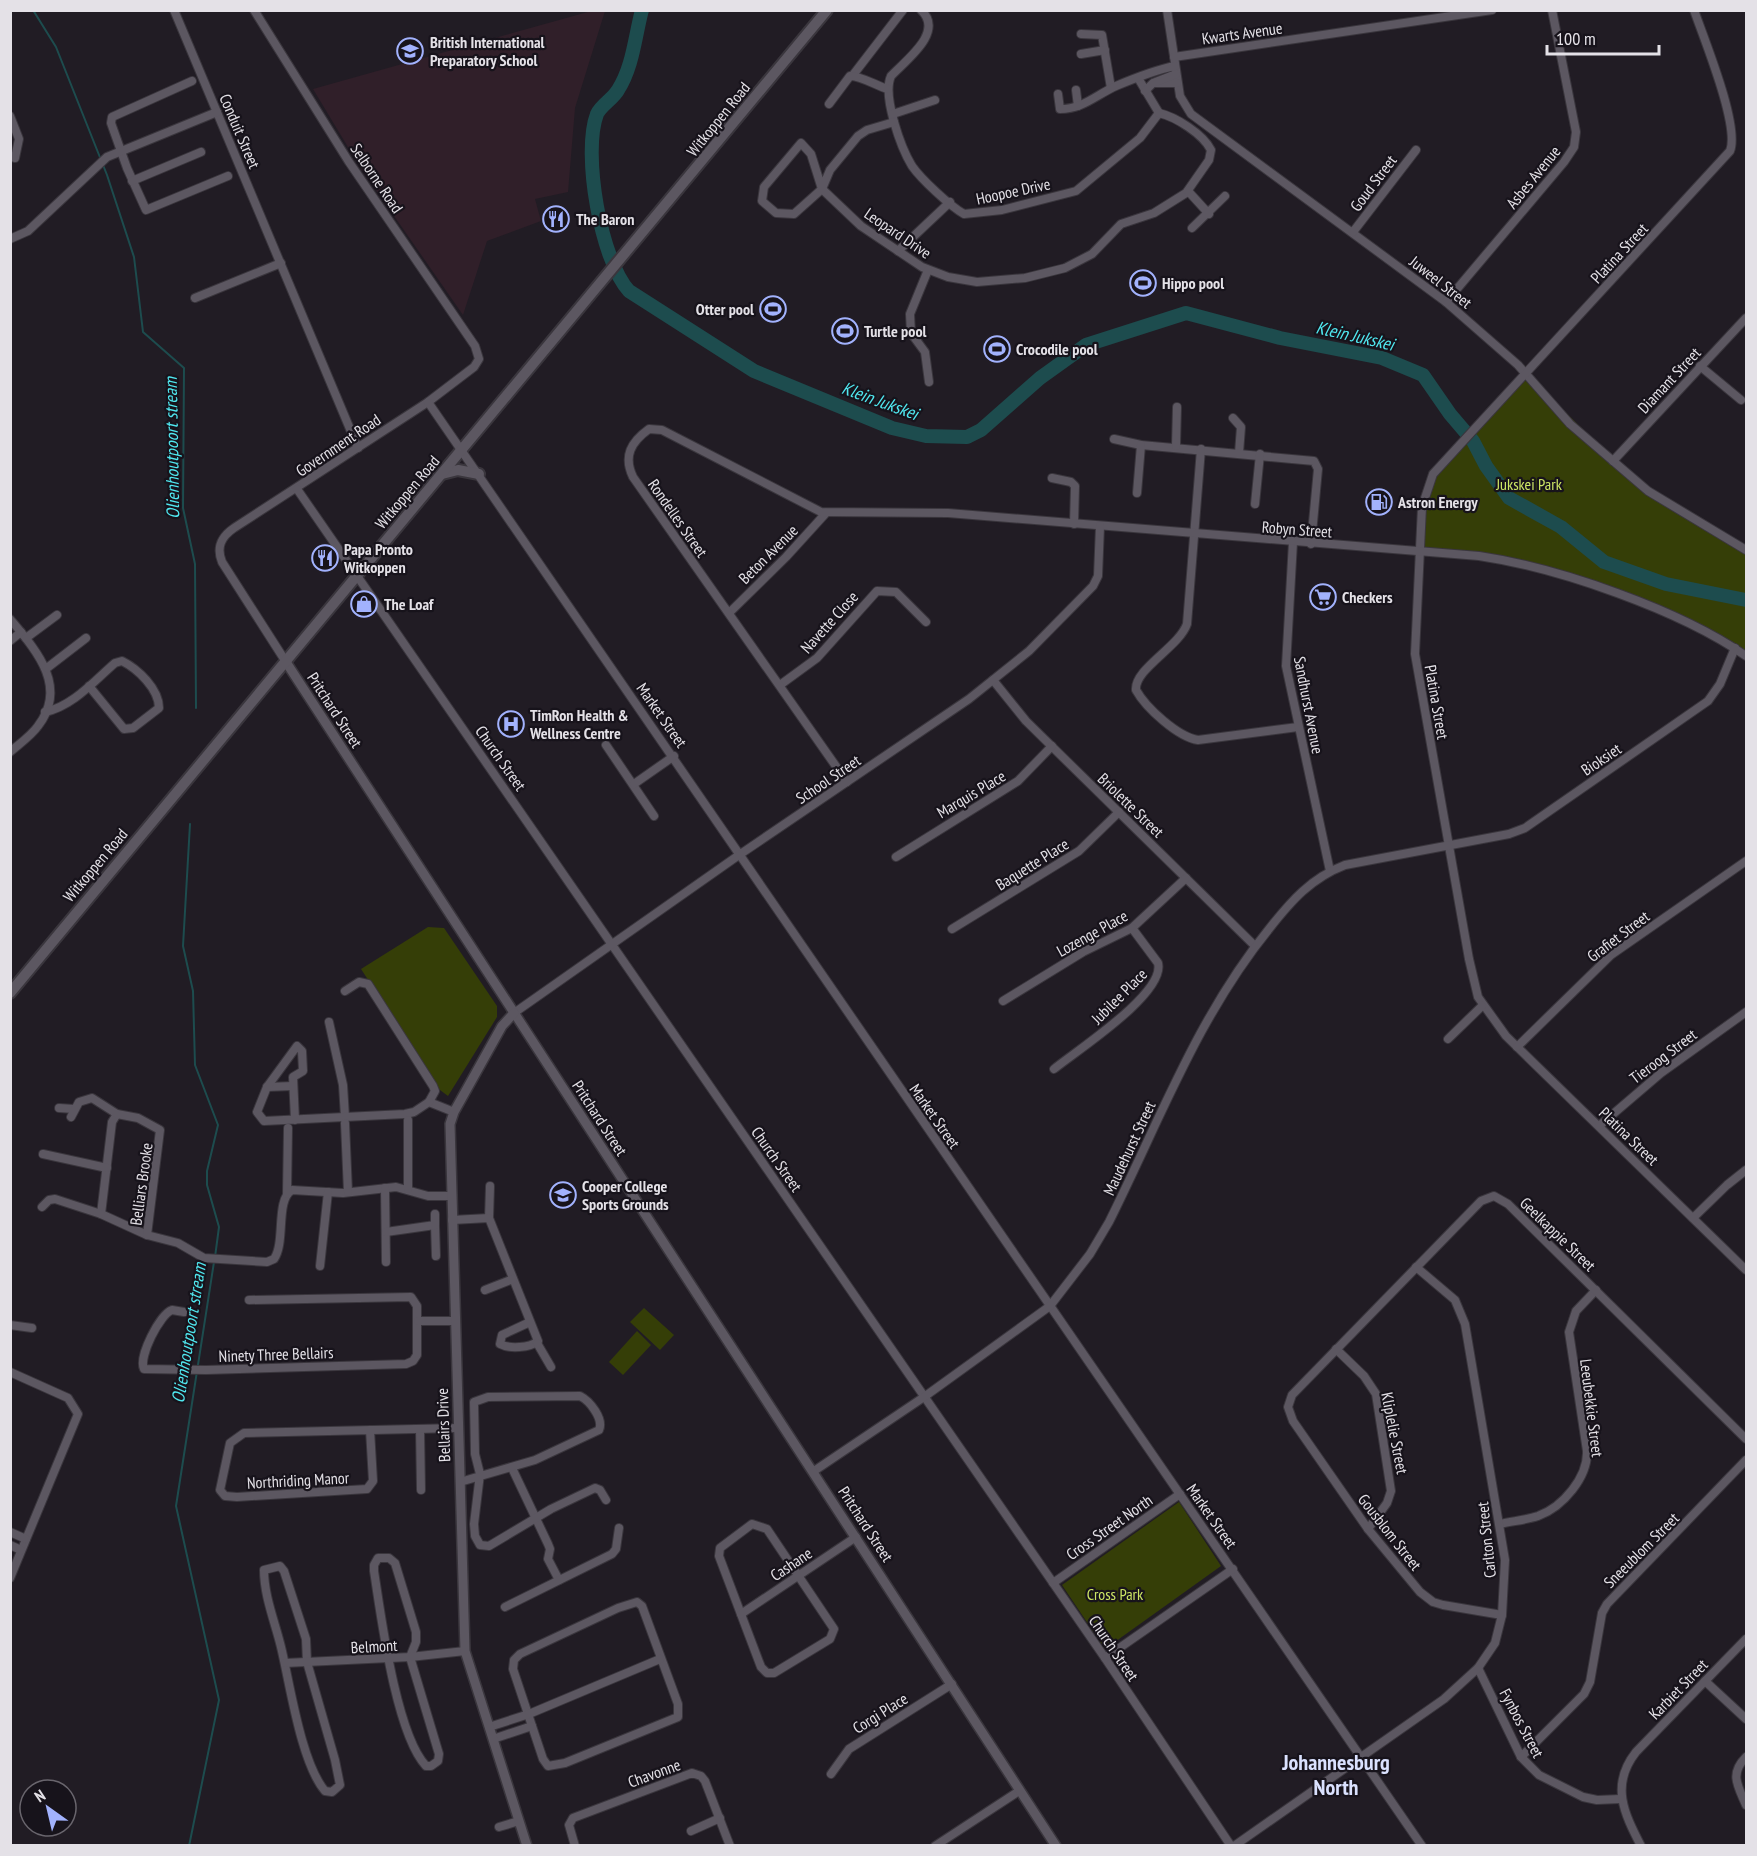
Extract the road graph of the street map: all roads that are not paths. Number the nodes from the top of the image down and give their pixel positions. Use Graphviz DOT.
graph roads {
  1 [pos="174,10"];
  2 [pos="254,10"];
  3 [pos="827,10"];
  4 [pos="903,10"];
  5 [pos="921,10"];
  6 [pos="1167,10"];
  7 [pos="1492,10"];
  8 [pos="1552,10"];
  9 [pos="1694,10"];
  10 [pos="1081,34"];
  11 [pos="1105,51"];
  12 [pos="1081,54"];
  13 [pos="1174,57"];
  14 [pos="1175,70"];
  15 [pos="853,75"];
  16 [pos="1138,78"];
  17 [pos="192,81"];
  18 [pos="1153,83"];
  19 [pos="1177,84"];
  20 [pos="1111,88"];
  21 [pos="888,89"];
  22 [pos="1076,90"];
  23 [pos="1145,91"];
  24 [pos="1058,94"];
  25 [pos="935,100"];
  26 [pos="829,104"];
  27 [pos="1078,106"];
  28 [pos="217,112"];
  29 [pos="1159,113"];
  30 [pos="10,116"];
  31 [pos="894,118"];
  32 [pos="120,150"];
  33 [pos="1416,150"];
  34 [pos="201,152"];
  35 [pos="15,158"];
  36 [pos="228,176"];
  37 [pos="132,181"];
  38 [pos="822,189"];
  39 [pos="1188,191"];
  40 [pos="1225,196"];
  41 [pos="950,202"];
  42 [pos="1209,214"];
  43 [pos="1192,228"];
  44 [pos="1353,232"];
  45 [pos="10,239"];
  46 [pos="897,251"];
  47 [pos="281,263"];
  48 [pos="928,270"];
  49 [pos="195,298"];
  50 [pos="1446,302"];
  51 [pos="1746,318"];
  52 [pos="479,358"];
  53 [pos="1700,366"];
  54 [pos="1525,373"];
  55 [pos="929,382"];
  56 [pos="1741,400"];
  57 [pos="428,402"];
  58 [pos="1177,407"];
  59 [pos="1233,418"];
  60 [pos="1114,439"];
  61 [pos="1141,445"];
  62 [pos="1176,446"];
  63 [pos="358,448"];
  64 [pos="1201,449"];
  65 [pos="462,450"];
  66 [pos="1239,453"];
  67 [pos="1260,454"];
  68 [pos="1613,461"];
  69 [pos="442,474"];
  70 [pos="479,474"];
  71 [pos="1052,478"];
  72 [pos="297,489"];
  73 [pos="1137,493"];
  74 [pos="1255,504"];
  75 [pos="826,513"];
  76 [pos="1074,524"];
  77 [pos="1100,526"];
  78 [pos="1194,535"];
  79 [pos="1293,543"];
  80 [pos="1311,544"];
  81 [pos="1746,550"];
  82 [pos="1419,551"];
  83 [pos="219,556"];
  84 [pos="357,576"];
  85 [pos="729,613"];
  86 [pos="57,615"];
  87 [pos="10,619"];
  88 [pos="927,622"];
  89 [pos="23,635"];
  90 [pos="86,638"];
  91 [pos="10,641"];
  92 [pos="1735,648"];
  93 [pos="1746,656"];
  94 [pos="286,662"];
  95 [pos="46,668"];
  96 [pos="993,680"];
  97 [pos="780,685"];
  98 [pos="89,686"];
  99 [pos="46,710"];
  100 [pos="1298,727"];
  101 [pos="606,745"];
  102 [pos="1052,746"];
  103 [pos="10,752"];
  104 [pos="674,756"];
  105 [pos="847,782"];
  106 [pos="634,784"];
  107 [pos="1119,812"];
  108 [pos="654,816"];
  109 [pos="1449,845"];
  110 [pos="739,855"];
  111 [pos="896,856"];
  112 [pos="1746,861"];
  113 [pos="1330,871"];
  114 [pos="1186,878"];
  115 [pos="1132,928"];
  116 [pos="952,929"];
  117 [pos="613,944"];
  118 [pos="1255,946"];
  119 [pos="345,991"];
  120 [pos="10,993"];
  121 [pos="1002,1001"];
  122 [pos="1482,1006"];
  123 [pos="1746,1012"];
  124 [pos="514,1013"];
  125 [pos="329,1022"];
  126 [pos="1448,1040"];
  127 [pos="1517,1047"];
  128 [pos="1054,1069"];
  129 [pos="293,1086"];
  130 [pos="267,1087"];
  131 [pos="429,1102"];
  132 [pos="59,1108"];
  133 [pos="454,1112"];
  134 [pos="117,1114"];
  135 [pos="295,1120"];
  136 [pos="345,1120"];
  137 [pos="408,1120"];
  138 [pos="1599,1125"];
  139 [pos="288,1128"];
  140 [pos="43,1154"];
  141 [pos="107,1168"];
  142 [pos="1746,1170"];
  143 [pos="490,1186"];
  144 [pos="385,1188"];
  145 [pos="408,1189"];
  146 [pos="328,1192"];
  147 [pos="348,1192"];
  148 [pos="287,1194"];
  149 [pos="451,1196"];
  150 [pos="42,1207"];
  151 [pos="101,1214"];
  152 [pos="435,1214"];
  153 [pos="489,1218"];
  154 [pos="1693,1218"];
  155 [pos="452,1220"];
  156 [pos="435,1225"];
  157 [pos="386,1232"];
  158 [pos="147,1235"];
  159 [pos="436,1256"];
  160 [pos="386,1262"];
  161 [pos="320,1266"];
  162 [pos="1416,1267"];
  163 [pos="1746,1270"];
  164 [pos="513,1279"];
  165 [pos="485,1290"];
  166 [pos="1596,1290"];
  167 [pos="249,1300"];
  168 [pos="1050,1306"];
  169 [pos="184,1312"];
  170 [pos="418,1321"];
  171 [pos="455,1321"];
  172 [pos="530,1322"];
  173 [pos="10,1325"];
  174 [pos="32,1328"];
  175 [pos="537,1343"];
  176 [pos="1336,1349"];
  177 [pos="551,1367"];
  178 [pos="10,1372"];
  179 [pos="924,1397"];
  180 [pos="1290,1417"];
  181 [pos="459,1428"];
  182 [pos="420,1429"];
  183 [pos="370,1431"];
  184 [pos="1745,1437"];
  185 [pos="1746,1460"];
  186 [pos="512,1468"];
  187 [pos="814,1471"];
  188 [pos="480,1474"];
  189 [pos="460,1482"];
  190 [pos="421,1490"];
  191 [pos="1180,1494"];
  192 [pos="606,1500"];
  193 [pos="535,1519"];
  194 [pos="1500,1524"];
  195 [pos="619,1528"];
  196 [pos="1368,1529"];
  197 [pos="10,1532"];
  198 [pos="856,1537"];
  199 [pos="26,1539"];
  200 [pos="10,1545"];
  201 [pos="21,1550"];
  202 [pos="1233,1569"];
  203 [pos="799,1575"];
  204 [pos="10,1578"];
  205 [pos="559,1580"];
  206 [pos="1053,1583"];
  207 [pos="505,1607"];
  208 [pos="741,1614"];
  209 [pos="1502,1615"];
  210 [pos="1746,1639"];
  211 [pos="465,1651"];
  212 [pos="410,1657"];
  213 [pos="389,1658"];
  214 [pos="1105,1658"];
  215 [pos="660,1659"];
  216 [pos="307,1662"];
  217 [pos="285,1663"];
  218 [pos="1478,1668"];
  219 [pos="1705,1681"];
  220 [pos="952,1684"];
  221 [pos="529,1714"];
  222 [pos="1745,1718"];
  223 [pos="532,1726"];
  224 [pos="1746,1726"];
  225 [pos="489,1727"];
  226 [pos="493,1739"];
  227 [pos="1521,1757"];
  228 [pos="1746,1757"];
  229 [pos="1362,1759"];
  230 [pos="831,1774"];
  231 [pos="1019,1791"];
  232 [pos="1620,1799"];
  233 [pos="1746,1805"];
  234 [pos="720,1818"];
  235 [pos="519,1821"];
  236 [pos="499,1827"];
  237 [pos="691,1831"];
  238 [pos="527,1845"];
  239 [pos="575,1845"];
  240 [pos="730,1845"];
  241 [pos="935,1845"];
  242 [pos="1056,1845"];
  243 [pos="1232,1845"];
  244 [pos="1422,1845"];
  245 [pos="1641,1845"];
  1 -- 28 [label="street, Conduit Street"];
  2 -- 52 [label="street, Selborne Road"];
  3 -- 65 [label="main road, Witkoppen Road"];
  4 -- 15 [label="street"];
  5 -- 21 [label="street"];
  6 -- 13 [label="street, Juweel Street"];
  7 -- 13 [label="street, Kwarts Avenue"];
  8 -- 50 [label="street, Asbes Avenue"];
  9 -- 54 [label="street, Platina Street"];
  10 -- 11 [label="street"];
  11 -- 12 [label="street"];
  11 -- 20 [label="street"];
  13 -- 14 [label="street, Juweel Street"];
  14 -- 16 [label="street"];
  14 -- 18 [label="street"];
  14 -- 19 [label="street, Juweel Street"];
  15 -- 21 [label="street"];
  15 -- 26 [label="street"];
  16 -- 20 [label="street"];
  16 -- 23 [label="street"];
  17 -- 32 [label="street"];
  18 -- 19 [label="street"];
  18 -- 23 [label="street"];
  19 -- 44 [label="street, Juweel Street"];
  20 -- 27 [label="street"];
  21 -- 31 [label="street, Hoopoe Drive"];
  22 -- 27 [label="street"];
  23 -- 29 [label="street"];
  24 -- 27 [label="street"];
  25 -- 31 [label="street"];
  28 -- 32 [label="street"];
  28 -- 47 [label="street, Conduit Street"];
  29 -- 39 [label="street, Leopard Drive"];
  29 -- 41 [label="street, Hoopoe Drive"];
  30 -- 35 [label="street"];
  31 -- 38 [label="street"];
  31 -- 41 [label="street, Hoopoe Drive"];
  32 -- 37 [label="street"];
  32 -- 45 [label="street"];
  33 -- 44 [label="street, Goud Street"];
  34 -- 37 [label="street"];
  36 -- 37 [label="street"];
  38 -- 38 [label="street"];
  38 -- 46 [label="street, Leopard Drive"];
  39 -- 42 [label="street"];
  39 -- 48 [label="street, Leopard Drive"];
  40 -- 42 [label="street"];
  41 -- 46 [label="street"];
  42 -- 43 [label="street"];
  44 -- 50 [label="street, Juweel Street"];
  46 -- 48 [label="street, Leopard Drive"];
  47 -- 49 [label="street"];
  47 -- 63 [label="street, Conduit Street"];
  48 -- 55 [label="street"];
  50 -- 54 [label="street, Juweel Street"];
  51 -- 53 [label="street, Diamant Street"];
  52 -- 57 [label="street, Government Road"];
  53 -- 56 [label="street"];
  53 -- 68 [label="street, Diamant Street"];
  54 -- 68 [label="street, Juweel Street"];
  54 -- 82 [label="street, Platina Street"];
  57 -- 63 [label="street, Government Road"];
  57 -- 65 [label="street, Market Street"];
  58 -- 62 [label="street"];
  59 -- 66 [label="street"];
  60 -- 61 [label="street"];
  61 -- 62 [label="street"];
  61 -- 73 [label="street"];
  62 -- 64 [label="street"];
  63 -- 72 [label="street, Government Road"];
  64 -- 66 [label="street"];
  64 -- 78 [label="street"];
  65 -- 69 [label="main road, Witkoppen Road"];
  65 -- 70 [label="street, Market Street"];
  66 -- 67 [label="street"];
  67 -- 74 [label="street"];
  67 -- 80 [label="street"];
  68 -- 81 [label="street, Juweel Street"];
  69 -- 70 [label="main road"];
  69 -- 84 [label="main road, Witkoppen Road"];
  70 -- 104 [label="street, Market Street"];
  71 -- 76 [label="street"];
  72 -- 83 [label="street, Government Road"];
  72 -- 84 [label="street, Church Street"];
  75 -- 76 [label="street, Robyn Street"];
  75 -- 85 [label="street, Beton Avenue"];
  75 -- 85 [label="street, Rondelles Street"];
  76 -- 77 [label="street, Robyn Street"];
  77 -- 78 [label="street, Robyn Street"];
  77 -- 96 [label="street, School Street"];
  78 -- 79 [label="street, Robyn Street"];
  78 -- 100 [label="street"];
  79 -- 80 [label="street, Robyn Street"];
  79 -- 100 [label="street, Sandhurst Avenue"];
  80 -- 82 [label="street, Robyn Street"];
  82 -- 92 [label="street, Robyn Street"];
  82 -- 109 [label="street, Platina Street"];
  83 -- 94 [label="street, Pritchard Street"];
  84 -- 94 [label="main road, Witkoppen Road"];
  84 -- 117 [label="street, Church Street"];
  85 -- 97 [label="street, Rondelles Street"];
  86 -- 89 [label="street"];
  87 -- 89 [label="street"];
  88 -- 97 [label="street, Navette Close"];
  89 -- 91 [label="street"];
  89 -- 95 [label="street"];
  90 -- 95 [label="street"];
  92 -- 93 [label="street, Robyn Street"];
  92 -- 109 [label="street, Bioksiet"];
  94 -- 120 [label="main road, Witkoppen Road"];
  94 -- 124 [label="street, Pritchard Street"];
  95 -- 99 [label="street"];
  96 -- 102 [label="street, Briolette Street"];
  96 -- 105 [label="street, School Street"];
  97 -- 105 [label="street, Rondelles Street"];
  98 -- 98 [label="street"];
  98 -- 99 [label="street"];
  99 -- 103 [label="street"];
  100 -- 113 [label="street, Sandhurst Avenue"];
  101 -- 106 [label="street"];
  102 -- 107 [label="street, Briolette Street"];
  102 -- 111 [label="street, Marquis Place"];
  104 -- 106 [label="street"];
  104 -- 110 [label="street, Market Street"];
  105 -- 110 [label="street, School Street"];
  106 -- 108 [label="street"];
  107 -- 114 [label="street, Briolette Street"];
  107 -- 116 [label="street, Baquette Place"];
  109 -- 113 [label="street, Maudehurst Street"];
  109 -- 122 [label="street, Platina Street"];
  110 -- 117 [label="street, School Street"];
  110 -- 168 [label="street, Market Street"];
  112 -- 127 [label="street, Grafiet Street"];
  113 -- 118 [label="street, Maudehurst Street"];
  114 -- 115 [label="street, Lozenge Place"];
  114 -- 118 [label="street, Briolette Street"];
  115 -- 121 [label="street, Lozenge Place"];
  115 -- 128 [label="street, Jubilee Place"];
  117 -- 124 [label="street, School Street"];
  117 -- 179 [label="street, Church Street"];
  118 -- 168 [label="street, Maudehurst Street"];
  119 -- 131 [label="street"];
  122 -- 126 [label="street"];
  122 -- 127 [label="street, Platina Street"];
  123 -- 138 [label="street, Tieroog Street"];
  124 -- 133 [label="street, Bellairs Drive"];
  124 -- 187 [label="street, Pritchard Street"];
  125 -- 136 [label="street"];
  127 -- 138 [label="street, Platina Street"];
  129 -- 130 [label="street"];
  129 -- 130 [label="street"];
  129 -- 135 [label="street"];
  130 -- 135 [label="street"];
  131 -- 133 [label="street"];
  131 -- 136 [label="street"];
  132 -- 134 [label="street, Belliars Brooke"];
  133 -- 149 [label="street, Bellairs Drive"];
  134 -- 141 [label="street"];
  134 -- 158 [label="street, Belliars Brooke"];
  135 -- 136 [label="street"];
  136 -- 147 [label="street"];
  137 -- 145 [label="street"];
  138 -- 154 [label="street, Platina Street"];
  139 -- 148 [label="street"];
  140 -- 141 [label="street"];
  141 -- 151 [label="street"];
  142 -- 154 [label="street"];
  143 -- 153 [label="street"];
  144 -- 145 [label="street"];
  144 -- 147 [label="street"];
  144 -- 157 [label="street"];
  145 -- 149 [label="street"];
  146 -- 147 [label="street"];
  146 -- 148 [label="street"];
  146 -- 161 [label="street"];
  148 -- 158 [label="street, Belliars Brooke"];
  149 -- 155 [label="street, Bellairs Drive"];
  150 -- 151 [label="street"];
  151 -- 158 [label="street"];
  152 -- 156 [label="street"];
  153 -- 155 [label="street"];
  153 -- 164 [label="street"];
  154 -- 163 [label="street, Platina Street"];
  155 -- 171 [label="street, Bellairs Drive"];
  156 -- 157 [label="street"];
  156 -- 159 [label="street"];
  157 -- 160 [label="street"];
  162 -- 166 [label="street, Geelkappie Street"];
  162 -- 176 [label="street, Geelkappie Street"];
  162 -- 194 [label="street, Carlton Street"];
  164 -- 165 [label="street"];
  164 -- 172 [label="street"];
  166 -- 184 [label="street, Geelkappie Street"];
  166 -- 194 [label="street, Leeubekkie Street"];
  167 -- 170 [label="street, Ninety Three Bellairs"];
  168 -- 179 [label="street, Maudehurst Street"];
  168 -- 191 [label="street, Market Street"];
  169 -- 170 [label="street, Ninety Three Bellairs"];
  170 -- 171 [label="street"];
  171 -- 181 [label="street, Bellairs Drive"];
  172 -- 175 [label="street"];
  172 -- 175 [label="street"];
  173 -- 174 [label="street"];
  175 -- 177 [label="street"];
  176 -- 180 [label="street, Geelkappie Street"];
  176 -- 196 [label="street, Kliplelie Street"];
  178 -- 199 [label="street"];
  179 -- 187 [label="street, Maudehurst Street"];
  179 -- 206 [label="street, Church Street"];
  180 -- 196 [label="street, Gousblom Street"];
  181 -- 182 [label="street, Northriding Manor"];
  181 -- 189 [label="street, Bellairs Drive"];
  182 -- 183 [label="street, Northriding Manor"];
  182 -- 190 [label="street"];
  183 -- 183 [label="street, Northriding Manor"];
  185 -- 227 [label="street, Sneeublom Street"];
  186 -- 188 [label="street"];
  186 -- 188 [label="street"];
  186 -- 193 [label="street"];
  187 -- 198 [label="street, Pritchard Street"];
  188 -- 189 [label="street"];
  188 -- 193 [label="street"];
  189 -- 211 [label="street, Bellairs Drive"];
  191 -- 202 [label="street, Market Street"];
  191 -- 206 [label="street, Cross Street North"];
  192 -- 193 [label="street"];
  193 -- 205 [label="street"];
  194 -- 209 [label="street, Carlton Street"];
  195 -- 205 [label="street"];
  196 -- 209 [label="street, Gousblom Street"];
  197 -- 199 [label="street"];
  198 -- 203 [label="street, Cashane"];
  198 -- 220 [label="street, Pritchard Street"];
  199 -- 201 [label="street"];
  200 -- 201 [label="street"];
  201 -- 204 [label="street"];
  202 -- 214 [label="street"];
  202 -- 229 [label="street, Market Street"];
  203 -- 208 [label="street, Cashane"];
  203 -- 208 [label="street"];
  203 -- 208 [label="street"];
  205 -- 207 [label="street"];
  206 -- 214 [label="street, Church Street"];
  209 -- 218 [label="street, Carlton Street"];
  210 -- 219 [label="street, Karbiet Street"];
  211 -- 212 [label="street, Belmont"];
  211 -- 225 [label="street, Bellairs Drive"];
  212 -- 213 [label="street, Belmont"];
  212 -- 213 [label="street"];
  212 -- 213 [label="street"];
  213 -- 216 [label="street, Belmont"];
  214 -- 243 [label="street, Church Street"];
  215 -- 221 [label="street"];
  215 -- 221 [label="street"];
  215 -- 223 [label="street"];
  216 -- 217 [label="street, Belmont"];
  216 -- 217 [label="street"];
  216 -- 217 [label="street"];
  218 -- 227 [label="street, Fynbos Street"];
  218 -- 229 [label="street, Carlton Street"];
  219 -- 222 [label="street"];
  219 -- 232 [label="street, Karbiet Street"];
  220 -- 230 [label="street, Corgi Place"];
  220 -- 231 [label="street, Pritchard Street"];
  221 -- 223 [label="street"];
  221 -- 225 [label="street"];
  222 -- 224 [label="street"];
  223 -- 226 [label="street"];
  225 -- 226 [label="street, Bellairs Drive"];
  226 -- 235 [label="street, Bellairs Drive"];
  227 -- 232 [label="street, Fynbos Street"];
  228 -- 233 [label="street"];
  229 -- 243 [label="street, Carlton Street"];
  229 -- 244 [label="street, Market Street"];
  231 -- 241 [label="street"];
  231 -- 242 [label="street, Pritchard Street"];
  232 -- 245 [label="street"];
  234 -- 237 [label="street"];
  234 -- 239 [label="street, Chavonne"];
  234 -- 240 [label="street, Chavonne"];
  235 -- 236 [label="street"];
  235 -- 238 [label="street, Bellairs Drive"];
}
